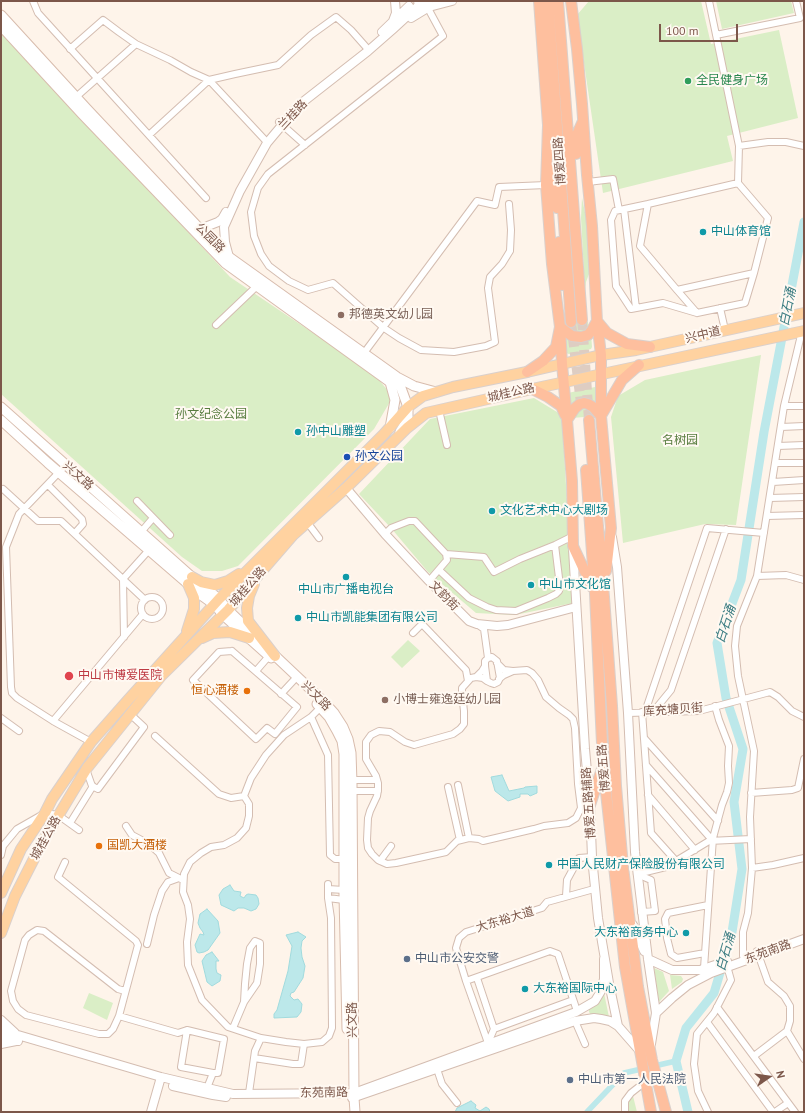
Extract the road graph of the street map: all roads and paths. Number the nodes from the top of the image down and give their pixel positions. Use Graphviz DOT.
graph roads {
  1 [pos="33,1"];
  2 [pos="395,1"];
  3 [pos="452,1"];
  4 [pos="539,1"];
  5 [pos="548,1"];
  6 [pos="558,1"];
  7 [pos="571,1"];
  8 [pos="709,1"];
  9 [pos="796,1"];
  10 [pos="428,3"];
  11 [pos="413,4"];
  12 [pos="1,15"];
  13 [pos="393,22"];
  14 [pos="1,26"];
  15 [pos="392,30"];
  16 [pos="716,35"];
  17 [pos="136,44"];
  18 [pos="366,47"];
  19 [pos="70,49"];
  20 [pos="97,78"];
  21 [pos="209,80"];
  22 [pos="76,97"];
  23 [pos="583,120"];
  24 [pos="280,124"];
  25 [pos="548,125"];
  26 [pos="148,135"];
  27 [pos="265,140"];
  28 [pos="305,145"];
  29 [pos="739,146"];
  30 [pos="803,146"];
  31 [pos="588,182"];
  32 [pos="572,183"];
  33 [pos="738,183"];
  34 [pos="546,185"];
  35 [pos="206,198"];
  36 [pos="509,204"];
  37 [pos="648,204"];
  38 [pos="622,210"];
  39 [pos="197,231"];
  40 [pos="224,235"];
  41 [pos="212,246"];
  42 [pos="229,257"];
  43 [pos="754,273"];
  44 [pos="259,284"];
  45 [pos="677,290"];
  46 [pos="570,300"];
  47 [pos="636,308"];
  48 [pos="720,308"];
  49 [pos="804,312"];
  50 [pos="697,313"];
  51 [pos="582,320"];
  52 [pos="596,321"];
  53 [pos="571,322"];
  54 [pos="216,325"];
  55 [pos="383,327"];
  56 [pos="560,327"];
  57 [pos="725,330"];
  58 [pos="803,331"];
  59 [pos="650,347"];
  60 [pos="636,350"];
  61 [pos="364,353"];
  62 [pos="601,355"];
  63 [pos="562,364"];
  64 [pos="639,365"];
  65 [pos="527,372"];
  66 [pos="601,374"];
  67 [pos="397,377"];
  68 [pos="564,382"];
  69 [pos="532,389"];
  70 [pos="436,392"];
  71 [pos="784,406"];
  72 [pos="804,406"];
  73 [pos="1,407"];
  74 [pos="408,407"];
  75 [pos="439,410"];
  76 [pos="601,416"];
  77 [pos="1,420"];
  78 [pos="567,420"];
  79 [pos="586,420"];
  80 [pos="804,426"];
  81 [pos="781,427"];
  82 [pos="390,428"];
  83 [pos="392,443"];
  84 [pos="447,445"];
  85 [pos="778,446"];
  86 [pos="804,446"];
  87 [pos="804,463"];
  88 [pos="775,464"];
  89 [pos="66,465"];
  90 [pos="59,473"];
  91 [pos="804,480"];
  92 [pos="772,482"];
  93 [pos="48,485"];
  94 [pos="346,488"];
  95 [pos="3,489"];
  96 [pos="804,497"];
  97 [pos="770,498"];
  98 [pos="137,501"];
  99 [pos="24,509"];
  100 [pos="804,515"];
  101 [pos="767,516"];
  102 [pos="153,518"];
  103 [pos="307,522"];
  104 [pos="611,528"];
  105 [pos="726,529"];
  106 [pos="140,532"];
  107 [pos="75,533"];
  108 [pos="762,533"];
  109 [pos="385,534"];
  110 [pos="170,535"];
  111 [pos="573,536"];
  112 [pos="319,538"];
  113 [pos="555,545"];
  114 [pos="573,546"];
  115 [pos="4,549"];
  116 [pos="148,550"];
  117 [pos="446,554"];
  118 [pos="439,570"];
  119 [pos="254,571"];
  120 [pos="757,576"];
  121 [pos="123,579"];
  122 [pos="190,580"];
  123 [pos="804,580"];
  124 [pos="429,581"];
  125 [pos="599,596"];
  126 [pos="145,600"];
  127 [pos="217,602"];
  128 [pos="576,607"];
  129 [pos="225,612"];
  130 [pos="143,614"];
  131 [pos="477,624"];
  132 [pos="491,626"];
  133 [pos="1,628"];
  134 [pos="9,628"];
  135 [pos="413,632"];
  136 [pos="124,637"];
  137 [pos="184,638"];
  138 [pos="249,638"];
  139 [pos="197,640"];
  140 [pos="272,656"];
  141 [pos="490,657"];
  142 [pos="497,663"];
  143 [pos="485,666"];
  144 [pos="256,671"];
  145 [pos="513,671"];
  146 [pos="476,677"];
  147 [pos="500,679"];
  148 [pos="294,680"];
  149 [pos="487,680"];
  150 [pos="468,681"];
  151 [pos="281,694"];
  152 [pos="743,699"];
  153 [pos="717,706"];
  154 [pos="321,707"];
  155 [pos="644,712"];
  156 [pos="653,712"];
  157 [pos="628,713"];
  158 [pos="130,714"];
  159 [pos="311,717"];
  160 [pos="804,717"];
  161 [pos="1,718"];
  162 [pos="53,721"];
  163 [pos="19,731"];
  164 [pos="155,736"];
  165 [pos="644,738"];
  166 [pos="91,742"];
  167 [pos="804,759"];
  168 [pos="603,765"];
  169 [pos="646,765"];
  170 [pos="86,769"];
  171 [pos="352,780"];
  172 [pos="377,780"];
  173 [pos="458,785"];
  174 [pos="93,786"];
  175 [pos="448,787"];
  176 [pos="352,791"];
  177 [pos="378,791"];
  178 [pos="751,793"];
  179 [pos="648,795"];
  180 [pos="244,796"];
  181 [pos="590,806"];
  182 [pos="45,813"];
  183 [pos="58,815"];
  184 [pos="718,820"];
  185 [pos="70,823"];
  186 [pos="126,826"];
  187 [pos="79,830"];
  188 [pos="469,838"];
  189 [pos="460,840"];
  190 [pos="748,840"];
  191 [pos="713,841"];
  192 [pos="391,846"];
  193 [pos="695,850"];
  194 [pos="1,855"];
  195 [pos="592,857"];
  196 [pos="804,858"];
  197 [pos="344,859"];
  198 [pos="380,861"];
  199 [pos="676,861"];
  200 [pos="65,862"];
  201 [pos="752,868"];
  202 [pos="637,874"];
  203 [pos="181,879"];
  204 [pos="2,884"];
  205 [pos="594,889"];
  206 [pos="344,895"];
  207 [pos="566,896"];
  208 [pos="328,898"];
  209 [pos="708,905"];
  210 [pos="641,912"];
  211 [pos="629,917"];
  212 [pos="1,933"];
  213 [pos="804,935"];
  214 [pos="804,939"];
  215 [pos="147,944"];
  216 [pos="705,953"];
  217 [pos="758,953"];
  218 [pos="742,956"];
  219 [pos="604,959"];
  220 [pos="648,959"];
  221 [pos="731,963"];
  222 [pos="707,970"];
  223 [pos="477,978"];
  224 [pos="466,982"];
  225 [pos="125,991"];
  226 [pos="573,1000"];
  227 [pos="244,1002"];
  228 [pos="718,1007"];
  229 [pos="577,1011"];
  230 [pos="656,1013"];
  231 [pos="119,1016"];
  232 [pos="1,1020"];
  233 [pos="576,1021"];
  234 [pos="707,1022"];
  235 [pos="618,1026"];
  236 [pos="233,1028"];
  237 [pos="494,1029"];
  238 [pos="1,1030"];
  239 [pos="188,1030"];
  240 [pos="787,1031"];
  241 [pos="1,1036"];
  242 [pos="18,1038"];
  243 [pos="261,1038"];
  244 [pos="488,1043"];
  245 [pos="1,1044"];
  246 [pos="304,1044"];
  247 [pos="585,1044"];
  248 [pos="645,1050"];
  249 [pos="754,1056"];
  250 [pos="254,1058"];
  251 [pos="804,1059"];
  252 [pos="647,1061"];
  253 [pos="437,1069"];
  254 [pos="213,1073"];
  255 [pos="645,1078"];
  256 [pos="160,1080"];
  257 [pos="206,1088"];
  258 [pos="249,1093"];
  259 [pos="351,1096"];
  260 [pos="457,1103"];
  261 [pos="788,1103"];
  262 [pos="151,1112"];
  263 [pos="349,1112"];
  264 [pos="355,1112"];
  265 [pos="625,1112"];
  266 [pos="651,1112"];
  267 [pos="666,1112"];
  268 [pos="708,1112"];
  269 [pos="774,1112"];
  270 [pos="795,1112"];
  1 -- 19 [label="street"];
  2 -- 13 [label="street"];
  3 -- 10 [label="street"];
  4 -- 25 [label="highway"];
  5 -- 46 [label="highway, 博爱四路"];
  6 -- 32 [label="highway, 博爱四路"];
  7 -- 23 [label="highway"];
  8 -- 16 [label="street"];
  9 -- 16 [label="street"];
  10 -- 11 [label="street"];
  10 -- 15 [label="street"];
  10 -- 28 [label="street"];
  11 -- 13 [label="street, 兰桂路"];
  11 -- 15 [label="street, 兰桂路"];
  12 -- 22 [label="main road, 公园路"];
  13 -- 18 [label="street, 兰桂路"];
  14 -- 39 [label="main road, 公园路"];
  15 -- 24 [label="street, 兰桂路"];
  16 -- 29 [label="street"];
  17 -- 19 [label="street"];
  17 -- 20 [label="street"];
  17 -- 21 [label="street"];
  18 -- 21 [label="street"];
  18 -- 24 [label="street, 兰桂路"];
  19 -- 20 [label="street"];
  20 -- 22 [label="street"];
  20 -- 26 [label="street"];
  21 -- 26 [label="street"];
  21 -- 27 [label="street"];
  22 -- 39 [label="main road, 公园路"];
  23 -- 31 [label="highway"];
  23 -- 32 [label="highway"];
  24 -- 27 [label="street, 兰桂路"];
  24 -- 28 [label="street"];
  24 -- 40 [label="street, 兰桂路"];
  25 -- 34 [label="highway"];
  25 -- 46 [label="highway"];
  26 -- 35 [label="street"];
  27 -- 39 [label="street, 兰桂路"];
  28 -- 55 [label="street"];
  29 -- 30 [label="street"];
  29 -- 33 [label="street"];
  31 -- 38 [label="street"];
  31 -- 52 [label="highway"];
  32 -- 51 [label="highway, 博爱四路"];
  33 -- 37 [label="street"];
  33 -- 43 [label="street"];
  34 -- 55 [label="street"];
  34 -- 56 [label="highway"];
  36 -- 55 [label="street"];
  37 -- 38 [label="street"];
  37 -- 45 [label="street"];
  38 -- 47 [label="street"];
  38 -- 47 [label="street"];
  39 -- 41 [label="main road, 公园路"];
  40 -- 41 [label="street"];
  40 -- 42 [label="street, 兰桂路"];
  41 -- 42 [label="main road, 公园路"];
  41 -- 44 [label="main road, 公园路"];
  42 -- 44 [label="main road, 公园路"];
  43 -- 45 [label="street"];
  43 -- 48 [label="street"];
  44 -- 54 [label="street"];
  44 -- 61 [label="main road, 公园路"];
  44 -- 82 [label="main road, 公园路"];
  45 -- 50 [label="street"];
  46 -- 53 [label="highway, 博爱四路"];
  47 -- 50 [label="street"];
  48 -- 50 [label="street"];
  48 -- 57 [label="street"];
  49 -- 57 [label="main road, 兴中道"];
  52 -- 56 [label="highway"];
  52 -- 59 [label="highway"];
  52 -- 62 [label="highway"];
  55 -- 61 [label="street"];
  56 -- 63 [label="highway"];
  56 -- 65 [label="highway"];
  57 -- 59 [label="main road, 兴中道"];
  58 -- 64 [label="main road, 兴中道"];
  58 -- 71 [label="street"];
  59 -- 60 [label="main road, 兴中道"];
  60 -- 62 [label="main road, 兴中道"];
  60 -- 64 [label="main road"];
  61 -- 67 [label="main road, 公园路"];
  62 -- 63 [label="main road, 城桂公路"];
  62 -- 66 [label="highway"];
  63 -- 65 [label="main road, 城桂公路"];
  63 -- 68 [label="highway"];
  64 -- 66 [label="main road, 兴中道"];
  64 -- 76 [label="highway"];
  65 -- 70 [label="main road, 城桂公路"];
  66 -- 68 [label="main road, 城桂公路"];
  66 -- 76 [label="highway"];
  67 -- 70 [label="main road, 公园路"];
  67 -- 74 [label="main road"];
  68 -- 69 [label="main road, 城桂公路"];
  68 -- 78 [label="highway"];
  69 -- 75 [label="main road, 城桂公路"];
  69 -- 78 [label="highway"];
  70 -- 74 [label="main road, 城桂公路"];
  71 -- 72 [label="street"];
  71 -- 81 [label="street"];
  73 -- 89 [label="main road, 兴文路"];
  74 -- 82 [label="main road, 城桂公路"];
  74 -- 83 [label="main road"];
  75 -- 83 [label="main road, 城桂公路"];
  75 -- 84 [label="street"];
  76 -- 78 [label="highway"];
  76 -- 104 [label="highway"];
  77 -- 90 [label="main road, 兴文路"];
  78 -- 111 [label="highway"];
  79 -- 125 [label="highway, 博爱五路"];
  80 -- 81 [label="street"];
  81 -- 85 [label="street"];
  82 -- 119 [label="main road, 城桂公路"];
  83 -- 94 [label="main road, 城桂公路"];
  85 -- 86 [label="street"];
  85 -- 88 [label="street"];
  87 -- 88 [label="street"];
  88 -- 92 [label="street"];
  89 -- 90 [label="street"];
  89 -- 106 [label="main road, 兴文路"];
  90 -- 93 [label="street"];
  90 -- 116 [label="main road, 兴文路"];
  91 -- 92 [label="street"];
  92 -- 97 [label="street"];
  93 -- 99 [label="street"];
  93 -- 107 [label="street"];
  94 -- 103 [label="main road, 城桂公路"];
  94 -- 109 [label="street, 文韵街"];
  95 -- 99 [label="street"];
  96 -- 97 [label="street"];
  97 -- 101 [label="street"];
  98 -- 102 [label="street"];
  99 -- 107 [label="street"];
  99 -- 115 [label="street"];
  100 -- 101 [label="street"];
  101 -- 108 [label="street"];
  102 -- 106 [label="street"];
  102 -- 110 [label="street"];
  103 -- 112 [label="street"];
  103 -- 119 [label="main road, 城桂公路"];
  104 -- 125 [label="highway"];
  104 -- 157 [label="street, 博爱五路"];
  105 -- 108 [label="street"];
  105 -- 155 [label="street"];
  105 -- 156 [label="street"];
  106 -- 122 [label="main road, 兴文路"];
  107 -- 121 [label="street"];
  108 -- 120 [label="street"];
  109 -- 117 [label="street"];
  109 -- 124 [label="street, 文韵街"];
  111 -- 113 [label="street"];
  111 -- 114 [label="highway"];
  113 -- 117 [label="street"];
  113 -- 118 [label="street"];
  114 -- 125 [label="highway"];
  114 -- 128 [label="street, 博爱五路辅路"];
  115 -- 134 [label="street"];
  116 -- 121 [label="street"];
  116 -- 122 [label="main road, 兴文路"];
  117 -- 118 [label="street"];
  118 -- 124 [label="street"];
  119 -- 122 [label="main road"];
  119 -- 127 [label="main road, 城桂公路"];
  119 -- 129 [label="main road, 城桂公路"];
  119 -- 140 [label="main road"];
  120 -- 123 [label="street"];
  120 -- 152 [label="street"];
  121 -- 126 [label="street"];
  121 -- 136 [label="street"];
  122 -- 127 [label="main road, 兴文路"];
  122 -- 137 [label="main road"];
  124 -- 131 [label="street, 文韵街"];
  125 -- 168 [label="highway, 博爱五路"];
  125 -- 211 [label="highway, 博爱五路"];
  126 -- 130 [label="street"];
  126 -- 130 [label="street"];
  127 -- 129 [label="main road, 兴文路"];
  127 -- 137 [label="main road, 城桂公路"];
  128 -- 132 [label="street, 文韵街"];
  128 -- 181 [label="street, 博爱五路辅路"];
  129 -- 138 [label="main road, 兴文路"];
  129 -- 139 [label="main road, 城桂公路"];
  129 -- 140 [label="main road, 兴文路"];
  130 -- 136 [label="street"];
  131 -- 132 [label="street, 文韵街"];
  131 -- 141 [label="street"];
  132 -- 141 [label="street"];
  133 -- 134 [label="street"];
  134 -- 162 [label="street"];
  135 -- 150 [label="street"];
  136 -- 162 [label="street"];
  137 -- 166 [label="main road, 城桂公路"];
  138 -- 139 [label="main road"];
  138 -- 140 [label="main road, 兴文路"];
  139 -- 158 [label="main road, 城桂公路"];
  140 -- 144 [label="street"];
  140 -- 148 [label="main road, 兴文路"];
  140 -- 171 [label="main road, 兴文路"];
  141 -- 142 [label="street"];
  141 -- 143 [label="street"];
  142 -- 145 [label="street"];
  142 -- 147 [label="street"];
  143 -- 146 [label="street"];
  143 -- 149 [label="street"];
  144 -- 151 [label="street"];
  144 -- 151 [label="street"];
  145 -- 147 [label="street"];
  145 -- 188 [label="street"];
  146 -- 149 [label="street"];
  146 -- 150 [label="street"];
  147 -- 149 [label="street"];
  148 -- 151 [label="street"];
  148 -- 154 [label="main road, 兴文路"];
  150 -- 172 [label="street"];
  152 -- 153 [label="street, 库充塘贝街"];
  152 -- 160 [label="street, 库充塘贝街"];
  152 -- 178 [label="street"];
  153 -- 156 [label="street, 库充塘贝街"];
  153 -- 184 [label="street"];
  154 -- 159 [label="street"];
  154 -- 197 [label="main road, 兴文路"];
  155 -- 156 [label="street, 库充塘贝街"];
  155 -- 157 [label="street, 库充塘贝街"];
  155 -- 165 [label="street"];
  157 -- 202 [label="street, 博爱五路"];
  158 -- 170 [label="main road, 城桂公路"];
  158 -- 174 [label="street"];
  159 -- 180 [label="street"];
  159 -- 197 [label="street"];
  161 -- 163 [label="street"];
  162 -- 166 [label="street"];
  164 -- 180 [label="street"];
  165 -- 169 [label="street"];
  165 -- 184 [label="street"];
  166 -- 182 [label="main road, 城桂公路"];
  167 -- 178 [label="street"];
  168 -- 181 [label="highway"];
  168 -- 248 [label="highway, 博爱五路"];
  169 -- 179 [label="street"];
  169 -- 191 [label="street"];
  170 -- 174 [label="street"];
  170 -- 183 [label="main road, 城桂公路"];
  171 -- 172 [label="street"];
  171 -- 176 [label="main road, 兴文路"];
  172 -- 177 [label="street"];
  173 -- 188 [label="street"];
  174 -- 185 [label="street"];
  175 -- 189 [label="street"];
  176 -- 177 [label="street"];
  176 -- 259 [label="main road, 兴文路"];
  177 -- 198 [label="street"];
  178 -- 190 [label="street"];
  179 -- 193 [label="street"];
  179 -- 199 [label="street"];
  180 -- 203 [label="street"];
  181 -- 195 [label="street, 博爱五路辅路"];
  182 -- 183 [label="street"];
  182 -- 194 [label="street"];
  182 -- 204 [label="main road, 城桂公路"];
  183 -- 185 [label="street"];
  183 -- 212 [label="main road, 城桂公路"];
  184 -- 191 [label="street"];
  185 -- 187 [label="street"];
  186 -- 203 [label="street"];
  188 -- 189 [label="street"];
  189 -- 198 [label="street"];
  190 -- 191 [label="street"];
  190 -- 201 [label="street"];
  191 -- 193 [label="street"];
  191 -- 209 [label="street"];
  192 -- 198 [label="street"];
  193 -- 199 [label="street"];
  195 -- 205 [label="street, 博爱五路辅路"];
  195 -- 207 [label="street"];
  196 -- 201 [label="street"];
  197 -- 206 [label="main road, 兴文路"];
  199 -- 202 [label="street"];
  200 -- 225 [label="street"];
  201 -- 218 [label="street"];
  202 -- 210 [label="street, 博爱五路"];
  202 -- 210 [label="street"];
  203 -- 215 [label="street"];
  203 -- 236 [label="street"];
  205 -- 207 [label="street, 大东裕大道"];
  205 -- 219 [label="street, 博爱五路辅路"];
  206 -- 208 [label="street"];
  206 -- 208 [label="street"];
  206 -- 259 [label="main road, 兴文路"];
  207 -- 224 [label="street, 大东裕大道"];
  208 -- 246 [label="street"];
  209 -- 216 [label="street"];
  209 -- 216 [label="street"];
  210 -- 220 [label="street, 博爱五路"];
  211 -- 220 [label="street"];
  211 -- 248 [label="highway, 博爱五路"];
  213 -- 217 [label="street, 东苑南路"];
  214 -- 217 [label="street, 东苑南路"];
  216 -- 222 [label="street"];
  217 -- 218 [label="street, 东苑南路"];
  217 -- 221 [label="street, 东苑南路"];
  217 -- 240 [label="street"];
  218 -- 221 [label="street, 东苑南路"];
  219 -- 229 [label="street, 东苑南路"];
  219 -- 235 [label="street, 博爱五路辅路"];
  220 -- 222 [label="street"];
  220 -- 230 [label="street, 博爱五路"];
  221 -- 222 [label="street"];
  221 -- 228 [label="street"];
  222 -- 230 [label="street"];
  223 -- 224 [label="street"];
  223 -- 226 [label="street"];
  223 -- 237 [label="street"];
  224 -- 244 [label="street, 大东裕大道"];
  225 -- 231 [label="street"];
  225 -- 231 [label="street"];
  226 -- 229 [label="street"];
  226 -- 237 [label="street"];
  227 -- 227 [label="street"];
  227 -- 236 [label="street"];
  228 -- 234 [label="street"];
  228 -- 249 [label="street"];
  229 -- 244 [label="street, 东苑南路"];
  230 -- 248 [label="street, 博爱五路"];
  231 -- 239 [label="street"];
  232 -- 242 [label="street"];
  233 -- 235 [label="street, 东苑南路"];
  233 -- 247 [label="street"];
  233 -- 253 [label="street, 东苑南路"];
  234 -- 268 [label="street"];
  234 -- 269 [label="street"];
  235 -- 248 [label="street"];
  236 -- 243 [label="street"];
  237 -- 244 [label="street"];
  238 -- 242 [label="street, 东苑南路"];
  239 -- 254 [label="street"];
  239 -- 254 [label="street"];
  240 -- 249 [label="street"];
  240 -- 251 [label="street"];
  241 -- 242 [label="street, 东苑南路"];
  242 -- 245 [label="street"];
  242 -- 256 [label="street, 东苑南路"];
  243 -- 246 [label="street"];
  243 -- 250 [label="street"];
  244 -- 259 [label="street, 东苑南路"];
  246 -- 250 [label="street"];
  248 -- 252 [label="highway, 博爱五路"];
  249 -- 261 [label="street"];
  250 -- 258 [label="street"];
  252 -- 255 [label="highway, 博爱五路"];
  252 -- 267 [label="highway, 博爱五路"];
  253 -- 259 [label="street, 东苑南路"];
  253 -- 260 [label="street"];
  254 -- 257 [label="street"];
  255 -- 265 [label="street"];
  255 -- 266 [label="highway, 博爱五路"];
  256 -- 257 [label="street, 东苑南路"];
  256 -- 259 [label="street, 东苑南路"];
  256 -- 262 [label="street"];
  257 -- 258 [label="street, 东苑南路"];
  258 -- 259 [label="street, 东苑南路"];
  259 -- 263 [label="main road, 兴文路"];
  259 -- 264 [label="main road, 兴文路"];
  261 -- 269 [label="street"];
  261 -- 270 [label="street"];
}
